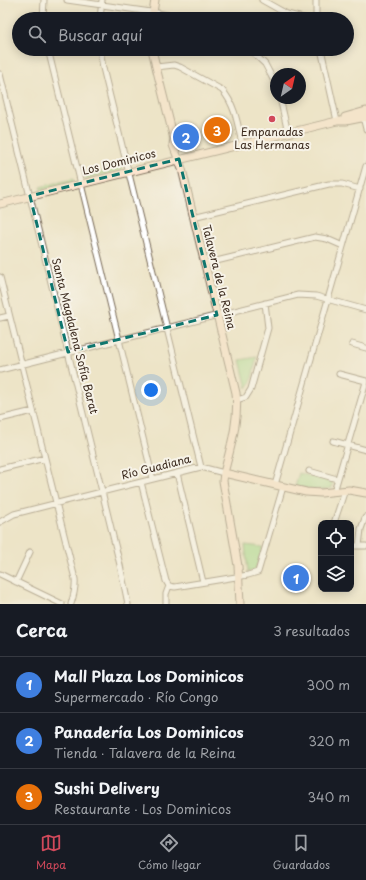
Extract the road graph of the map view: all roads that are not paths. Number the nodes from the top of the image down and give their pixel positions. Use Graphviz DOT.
graph roads {
  1 [pos="44,0"];
  2 [pos="67,0"];
  3 [pos="155,0"];
  4 [pos="262,0"];
  5 [pos="316,0"];
  6 [pos="102,2"];
  7 [pos="43,12"];
  8 [pos="101,12"];
  9 [pos="138,12"];
  10 [pos="153,12"];
  11 [pos="283,12"];
  12 [pos="316,12"];
  13 [pos="50,56"];
  14 [pos="101,56"];
  15 [pos="153,56"];
  16 [pos="256,56"];
  17 [pos="323,56"];
  18 [pos="156,68"];
  19 [pos="0,74"];
  20 [pos="270,74"];
  21 [pos="281,104"];
  22 [pos="365,115"];
  23 [pos="337,121"];
  24 [pos="366,129"];
  25 [pos="288,133"];
  26 [pos="242,144"];
  27 [pos="179,159"];
  28 [pos="366,166"];
  29 [pos="128,172"];
  30 [pos="80,184"];
  31 [pos="360,189"];
  32 [pos="30,196"];
  33 [pos="0,204"];
  34 [pos="193,217"];
  35 [pos="343,246"];
  36 [pos="204,264"];
  37 [pos="0,277"];
  38 [pos="328,299"];
  39 [pos="265,303"];
  40 [pos="366,310"];
  41 [pos="217,315"];
  42 [pos="9,316"];
  43 [pos="0,318"];
  44 [pos="166,328"];
  45 [pos="118,340"];
  46 [pos="352,344"];
  47 [pos="366,348"];
  48 [pos="68,352"];
  49 [pos="22,364"];
  50 [pos="0,370"];
  51 [pos="339,374"];
  52 [pos="366,381"];
  53 [pos="237,400"];
  54 [pos="33,411"];
  55 [pos="0,419"];
  56 [pos="333,441"];
  57 [pos="347,445"];
  58 [pos="366,450"];
  59 [pos="45,458"];
  60 [pos="201,467"];
  61 [pos="0,469"];
  62 [pos="309,472"];
  63 [pos="177,473"];
  64 [pos="224,473"];
  65 [pos="153,479"];
  66 [pos="337,479"];
  67 [pos="141,482"];
  68 [pos="275,485"];
  69 [pos="283,487"];
  70 [pos="345,490"];
  71 [pos="102,492"];
  72 [pos="334,492"];
  73 [pos="366,493"];
  74 [pos="56,504"];
  75 [pos="366,517"];
  76 [pos="335,520"];
  77 [pos="0,522"];
  78 [pos="354,546"];
  79 [pos="359,546"];
  80 [pos="366,546"];
  81 [pos="30,552"];
  82 [pos="0,574"];
  83 [pos="240,577"];
  84 [pos="16,582"];
  85 [pos="203,582"];
  86 [pos="169,586"];
  87 [pos="62,604"];
  88 [pos="71,604"];
  89 [pos="128,604"];
  90 [pos="166,604"];
  91 [pos="240,604"];
  1 -- 7 [label="street"];
  2 -- 6 [label="street"];
  3 -- 10 [label="street"];
  4 -- 11 [label="street"];
  5 -- 12 [label="street"];
  6 -- 8 [label="street"];
  6 -- 9 [label="street"];
  13 -- 30 [label="street"];
  14 -- 29 [label="street"];
  15 -- 18 [label="street, Talavera de la Reina"];
  16 -- 20 [label="street"];
  17 -- 23 [label="street"];
  18 -- 26 [label="street"];
  18 -- 27 [label="street, Talavera de la Reina"];
  19 -- 32 [label="street, Santa Magdalena Sofía Barat"];
  21 -- 25 [label="street"];
  22 -- 23 [label="street, Los Dominicos"];
  22 -- 24 [label="street"];
  23 -- 25 [label="street, Los Dominicos"];
  25 -- 26 [label="street, Los Dominicos"];
  26 -- 27 [label="street, Los Dominicos"];
  27 -- 29 [label="street, Los Dominicos"];
  27 -- 34 [label="street, Talavera de la Reina"];
  28 -- 31 [label="street"];
  29 -- 30 [label="street, Los Dominicos"];
  29 -- 44 [label="street"];
  30 -- 32 [label="street, Los Dominicos"];
  30 -- 45 [label="street"];
  31 -- 34 [label="street"];
  31 -- 35 [label="street"];
  32 -- 33 [label="street, Los Dominicos"];
  32 -- 48 [label="street, Santa Magdalena Sofía Barat"];
  34 -- 36 [label="street, Talavera de la Reina"];
  35 -- 36 [label="street"];
  35 -- 38 [label="street"];
  36 -- 41 [label="street, Talavera de la Reina"];
  37 -- 42 [label="street"];
  38 -- 39 [label="street"];
  38 -- 40 [label="street"];
  38 -- 68 [label="street"];
  39 -- 41 [label="street"];
  39 -- 53 [label="street"];
  41 -- 44 [label="street"];
  41 -- 53 [label="street, Talavera de la Reina"];
  42 -- 43 [label="street"];
  42 -- 49 [label="street"];
  44 -- 45 [label="street"];
  44 -- 60 [label="street"];
  45 -- 48 [label="street"];
  45 -- 65 [label="street"];
  46 -- 47 [label="street"];
  48 -- 49 [label="street"];
  48 -- 71 [label="street, Santa Magdalena Sofía Barat"];
  49 -- 50 [label="street"];
  49 -- 54 [label="street"];
  51 -- 52 [label="street"];
  52 -- 57 [label="street"];
  53 -- 64 [label="street, Talavera de la Reina"];
  54 -- 55 [label="street"];
  54 -- 59 [label="street"];
  56 -- 57 [label="street"];
  57 -- 58 [label="street"];
  57 -- 66 [label="street"];
  59 -- 61 [label="street"];
  59 -- 74 [label="street"];
  60 -- 63 [label="street, Río Guadiana"];
  60 -- 64 [label="street, Río Guadiana"];
  62 -- 66 [label="street"];
  63 -- 65 [label="street, Río Guadiana"];
  63 -- 85 [label="street"];
  64 -- 68 [label="street, Río Guadiana"];
  64 -- 83 [label="street, Talavera de la Reina"];
  65 -- 67 [label="street, Río Guadiana"];
  66 -- 72 [label="street"];
  67 -- 71 [label="street, Río Guadiana"];
  67 -- 86 [label="street"];
  68 -- 69 [label="street, Río Guadiana"];
  69 -- 72 [label="street, Río Guadiana"];
  69 -- 83 [label="street"];
  70 -- 72 [label="street, Río Guadiana"];
  70 -- 73 [label="street, Río Guadiana"];
  70 -- 76 [label="street"];
  71 -- 74 [label="street, Río Guadiana"];
  71 -- 89 [label="street, Santa Magdalena Sofía Barat"];
  74 -- 77 [label="street, Río Guadiana"];
  74 -- 88 [label="street"];
  75 -- 79 [label="street"];
  78 -- 79 [label="street"];
  79 -- 80 [label="street"];
  81 -- 84 [label="street"];
  82 -- 84 [label="street"];
  83 -- 85 [label="street"];
  83 -- 91 [label="street, Talavera de la Reina"];
  84 -- 87 [label="street"];
  85 -- 86 [label="street"];
  86 -- 90 [label="street"];
}
